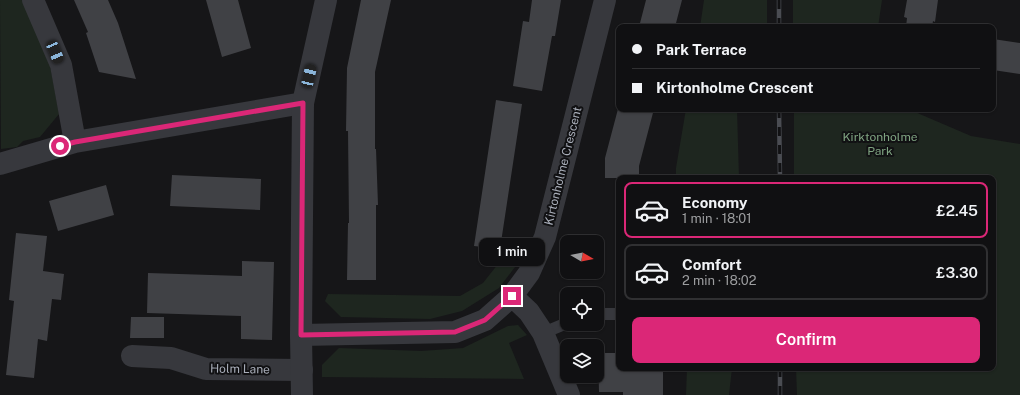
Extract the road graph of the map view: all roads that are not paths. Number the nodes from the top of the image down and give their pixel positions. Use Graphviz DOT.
graph roads {
  1 [pos="33,0"];
  2 [pos="326,0"];
  3 [pos="605,0"];
  4 [pos="303,103"];
  5 [pos="75,142"];
  6 [pos="0,164"];
  7 [pos="512,296"];
  8 [pos="604,314"];
  9 [pos="616,314"];
  10 [pos="560,326"];
  11 [pos="543,333"];
  12 [pos="301,335"];
  13 [pos="132,356"];
  14 [pos="302,370"];
  15 [pos="302,395"];
  16 [pos="569,395"];
  1 -- 5 [label="street"];
  2 -- 4 [label="street"];
  3 -- 7 [label="street, Kirtonholme Crescent"];
  4 -- 5 [label="street"];
  4 -- 12 [label="street"];
  5 -- 6 [label="street"];
  7 -- 11 [label="street"];
  7 -- 12 [label="street, Kirtonholme Crescent"];
  8 -- 9 [label="lane"];
  10 -- 11 [label="lane"];
  11 -- 16 [label="street"];
  12 -- 14 [label="street"];
  13 -- 14 [label="street, Holm Lane"];
  14 -- 15 [label="street"];
}
